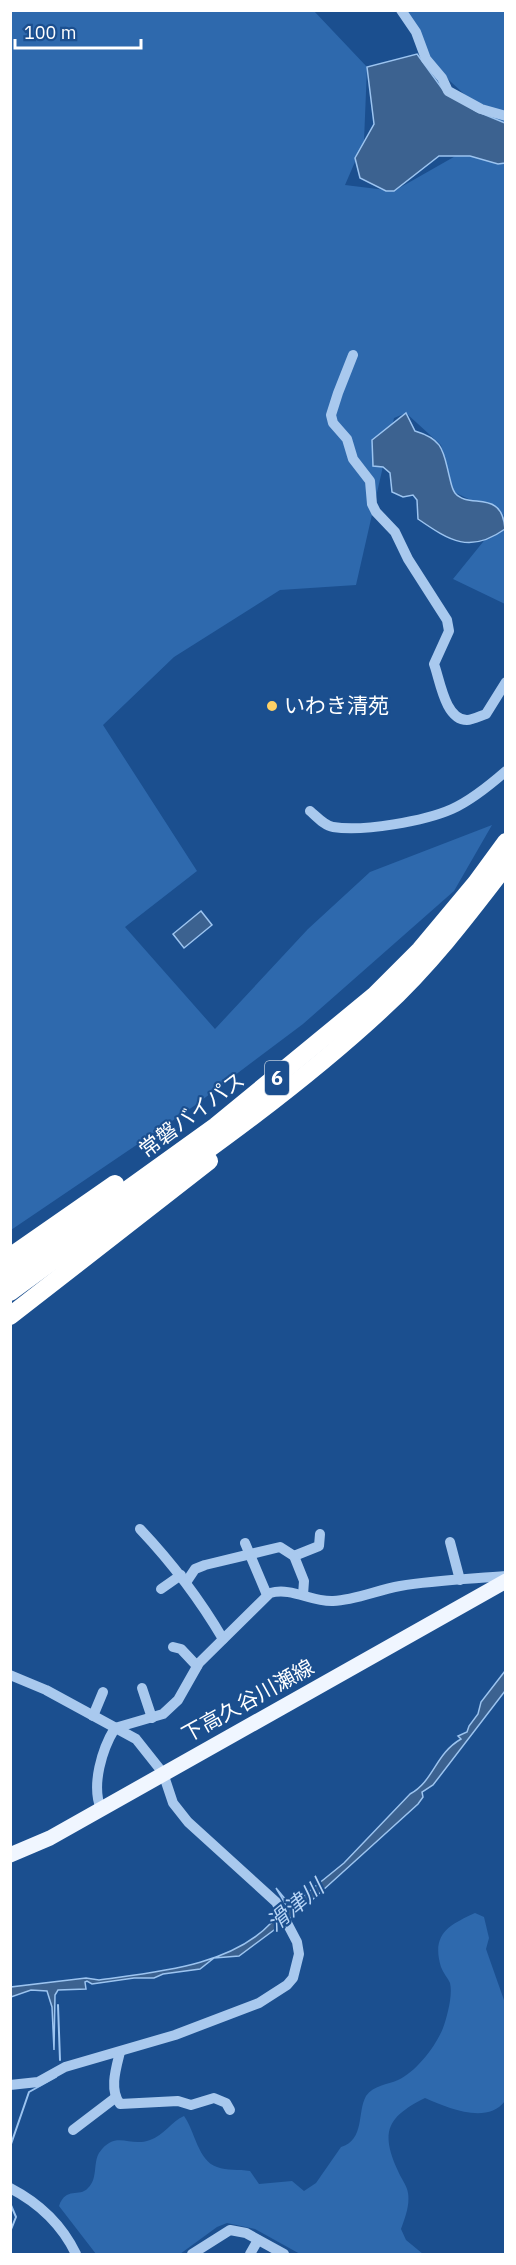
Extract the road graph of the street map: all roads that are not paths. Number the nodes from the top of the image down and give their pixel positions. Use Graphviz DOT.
graph roads {
  1 [pos="401,10"];
  2 [pos="506,116"];
  3 [pos="353,355"];
  4 [pos="506,682"];
  5 [pos="506,771"];
  6 [pos="310,812"];
  7 [pos="506,842"];
  8 [pos="506,865"];
  9 [pos="292,1085"];
  10 [pos="216,1126"];
  11 [pos="10,1257"];
  12 [pos="10,1274"];
  13 [pos="10,1292"];
  14 [pos="10,1316"];
  15 [pos="141,1529"];
  16 [pos="320,1534"];
  17 [pos="450,1542"];
  18 [pos="246,1548"];
  19 [pos="294,1556"];
  20 [pos="506,1576"];
  21 [pos="184,1578"];
  22 [pos="460,1580"];
  23 [pos="506,1581"];
  24 [pos="161,1589"];
  25 [pos="267,1595"];
  26 [pos="303,1595"];
  27 [pos="223,1639"];
  28 [pos="173,1647"];
  29 [pos="197,1666"];
  30 [pos="10,1676"];
  31 [pos="142,1688"];
  32 [pos="103,1692"];
  33 [pos="93,1716"];
  34 [pos="152,1718"];
  35 [pos="115,1728"];
  36 [pos="164,1773"];
  37 [pos="101,1809"];
  38 [pos="10,1855"];
  39 [pos="120,2052"];
  40 [pos="10,2085"];
  41 [pos="115,2098"];
  42 [pos="230,2110"];
  43 [pos="73,2130"];
  44 [pos="10,2188"];
  45 [pos="258,2240"];
  46 [pos="76,2254"];
  47 [pos="192,2254"];
  48 [pos="250,2254"];
  49 [pos="284,2254"];
  1 -- 2 [label="street"];
  3 -- 4 [label="street"];
  5 -- 6 [label="street"];
  7 -- 10 [label="highway, 常磐バイパス / 6"];
  8 -- 9 [label="highway, 常磐バイパス / 6"];
  9 -- 13 [label="highway, 常磐バイパス / 6"];
  9 -- 14 [label="highway"];
  10 -- 11 [label="highway"];
  10 -- 12 [label="highway, 常磐バイパス / 6"];
  15 -- 21 [label="street"];
  16 -- 19 [label="street"];
  17 -- 22 [label="street"];
  18 -- 19 [label="street"];
  18 -- 21 [label="street"];
  18 -- 25 [label="street"];
  19 -- 26 [label="street"];
  20 -- 22 [label="street"];
  21 -- 24 [label="street"];
  21 -- 27 [label="street"];
  22 -- 26 [label="street"];
  23 -- 36 [label="main road, 下高久谷川瀬線"];
  25 -- 26 [label="street"];
  25 -- 27 [label="street"];
  27 -- 29 [label="street"];
  28 -- 29 [label="street"];
  29 -- 34 [label="street"];
  30 -- 33 [label="street"];
  31 -- 34 [label="street"];
  32 -- 33 [label="street"];
  33 -- 35 [label="street"];
  34 -- 35 [label="street"];
  35 -- 36 [label="street"];
  35 -- 37 [label="street"];
  36 -- 37 [label="main road, 下高久谷川瀬線"];
  36 -- 39 [label="street"];
  37 -- 38 [label="main road, 下高久谷川瀬線"];
  39 -- 40 [label="street"];
  39 -- 41 [label="street"];
  41 -- 42 [label="street"];
  41 -- 43 [label="street"];
  44 -- 46 [label="street"];
  45 -- 47 [label="street"];
  45 -- 48 [label="street"];
  45 -- 49 [label="street"];
}
